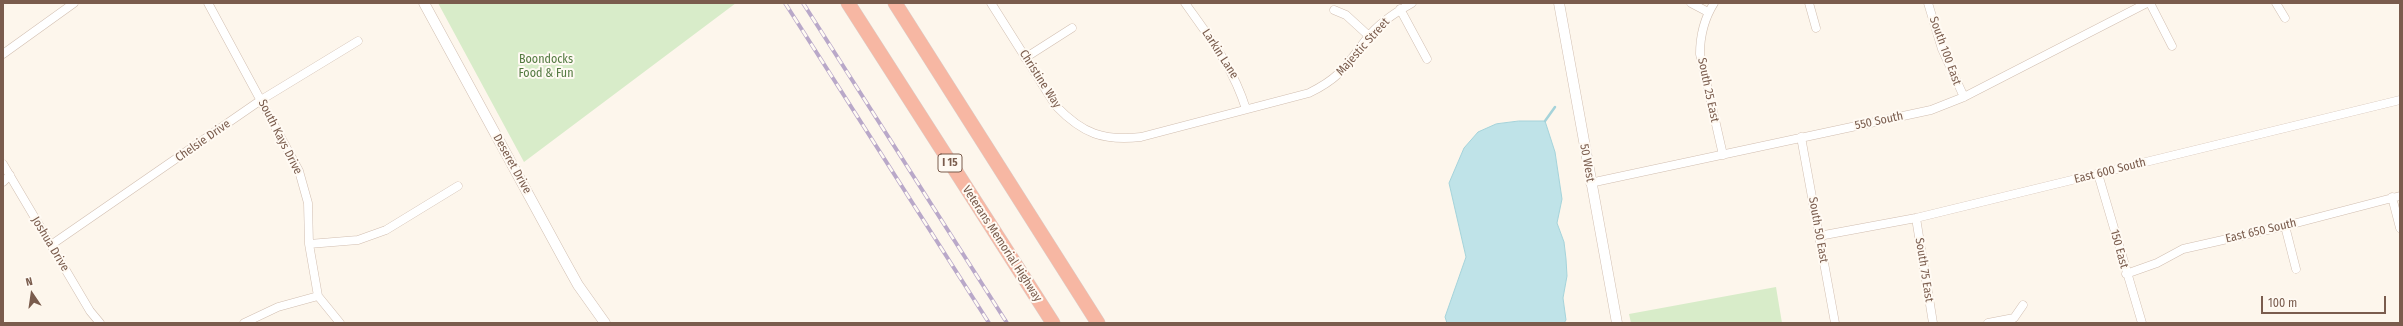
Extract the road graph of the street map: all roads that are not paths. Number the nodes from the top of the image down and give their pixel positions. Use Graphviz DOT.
graph roads {
  1 [pos="74,3"];
  2 [pos="208,3"];
  3 [pos="424,3"];
  4 [pos="848,3"];
  5 [pos="895,3"];
  6 [pos="991,3"];
  7 [pos="1185,3"];
  8 [pos="1412,3"];
  9 [pos="1559,3"];
  10 [pos="1691,3"];
  11 [pos="1714,3"];
  12 [pos="1809,3"];
  13 [pos="1928,3"];
  14 [pos="2149,3"];
  15 [pos="2276,3"];
  16 [pos="1400,9"];
  17 [pos="1334,10"];
  18 [pos="1708,12"];
  19 [pos="2285,18"];
  20 [pos="1072,28"];
  21 [pos="1816,28"];
  22 [pos="1369,36"];
  23 [pos="358,41"];
  24 [pos="2172,46"];
  25 [pos="3,54"];
  26 [pos="1026,58"];
  27 [pos="1427,59"];
  28 [pos="1964,97"];
  29 [pos="261,100"];
  30 [pos="2400,100"];
  31 [pos="1246,109"];
  32 [pos="1221,116"];
  33 [pos="1801,137"];
  34 [pos="1723,155"];
  35 [pos="3,164"];
  36 [pos="2098,174"];
  37 [pos="10,175"];
  38 [pos="3,182"];
  39 [pos="1590,183"];
  40 [pos="458,186"];
  41 [pos="2396,197"];
  42 [pos="1916,218"];
  43 [pos="2285,226"];
  44 [pos="2400,228"];
  45 [pos="1820,236"];
  46 [pos="308,244"];
  47 [pos="51,245"];
  48 [pos="2296,269"];
  49 [pos="2126,274"];
  50 [pos="318,296"];
  51 [pos="2023,305"];
  52 [pos="100,323"];
  53 [pos="244,323"];
  54 [pos="340,323"];
  55 [pos="605,323"];
  56 [pos="1053,323"];
  57 [pos="1098,323"];
  58 [pos="1617,323"];
  59 [pos="1835,323"];
  60 [pos="1933,323"];
  61 [pos="1988,323"];
  62 [pos="2142,323"];
  1 -- 25 [label="street"];
  2 -- 29 [label="street, South Kays Drive"];
  3 -- 55 [label="street, Deseret Drive"];
  4 -- 56 [label="highway, Veterans Memorial Highway / I 15"];
  5 -- 57 [label="highway"];
  6 -- 26 [label="street, Christine Way"];
  7 -- 31 [label="street, Larkin Lane"];
  8 -- 16 [label="street, Majestic Street"];
  9 -- 39 [label="street, 50 West"];
  10 -- 18 [label="street"];
  11 -- 18 [label="street, South 25 East"];
  12 -- 21 [label="street"];
  13 -- 28 [label="street, South 100 East"];
  14 -- 24 [label="street"];
  14 -- 28 [label="street, 550 South"];
  15 -- 19 [label="street"];
  16 -- 22 [label="street, Majestic Street"];
  16 -- 27 [label="street"];
  17 -- 22 [label="street"];
  18 -- 34 [label="street, South 25 East"];
  20 -- 26 [label="street"];
  22 -- 31 [label="street, Majestic Street"];
  23 -- 29 [label="street, Chelsie Drive"];
  26 -- 32 [label="street, Christine Way"];
  28 -- 33 [label="street, 550 South"];
  29 -- 46 [label="street, South Kays Drive"];
  29 -- 47 [label="street, Chelsie Drive"];
  30 -- 36 [label="street, East 600 South"];
  31 -- 32 [label="street, Majestic Street"];
  33 -- 34 [label="street, 550 South"];
  33 -- 45 [label="street, South 50 East"];
  34 -- 39 [label="street, 550 South"];
  35 -- 37 [label="street, Joshua Drive"];
  36 -- 42 [label="street, East 600 South"];
  36 -- 49 [label="street, 150 East"];
  37 -- 38 [label="street"];
  37 -- 47 [label="street, Joshua Drive"];
  39 -- 58 [label="street, 50 West"];
  40 -- 46 [label="street"];
  41 -- 43 [label="street, East 650 South"];
  41 -- 44 [label="street"];
  42 -- 45 [label="street, East 600 South"];
  42 -- 60 [label="street, South 75 East"];
  43 -- 48 [label="street"];
  43 -- 49 [label="street, East 650 South"];
  45 -- 59 [label="street, South 50 East"];
  46 -- 50 [label="street, South Kays Drive"];
  47 -- 52 [label="street, Joshua Drive"];
  49 -- 62 [label="street, 150 East"];
  50 -- 53 [label="street"];
  50 -- 54 [label="street, South Kays Drive"];
  51 -- 61 [label="street"];
}
